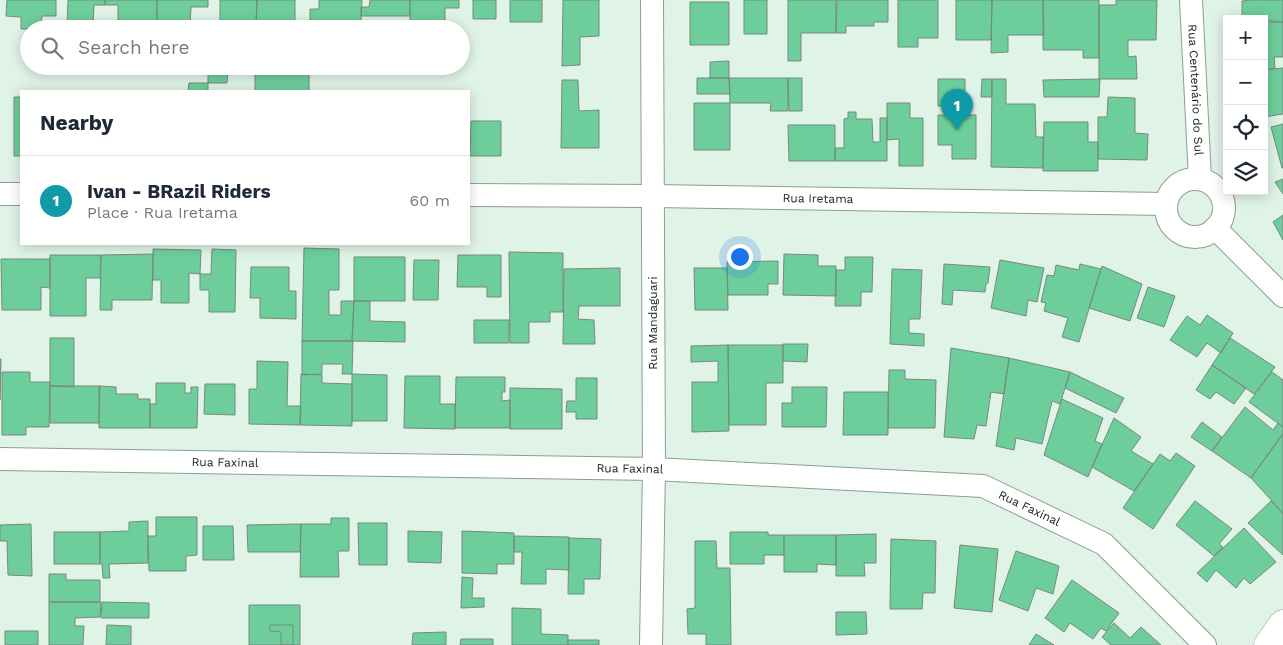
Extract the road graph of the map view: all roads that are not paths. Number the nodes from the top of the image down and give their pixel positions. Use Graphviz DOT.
graph roads {
  1 [pos="652,0"];
  2 [pos="1191,0"];
  3 [pos="1200,179"];
  4 [pos="0,194"];
  5 [pos="20,194"];
  6 [pos="470,195"];
  7 [pos="653,196"];
  8 [pos="1166,204"];
  9 [pos="1215,228"];
  10 [pos="1283,296"];
  11 [pos="0,459"];
  12 [pos="654,469"];
  13 [pos="1283,624"];
  14 [pos="1283,638"];
  15 [pos="651,645"];
  16 [pos="1205,645"];
  17 [pos="1268,645"];
  18 [pos="1274,645"];
  1 -- 7 [label="street, Rua Mandaguari"];
  2 -- 3 [label="street, Rua Centenário do Sul"];
  3 -- 8 [label="street"];
  3 -- 9 [label="street"];
  4 -- 5 [label="street"];
  6 -- 7 [label="street, Rua Iretama"];
  7 -- 8 [label="street, Rua Iretama"];
  7 -- 12 [label="street, Rua Mandaguari"];
  8 -- 9 [label="street"];
  9 -- 10 [label="street"];
  11 -- 12 [label="street, Rua Faxinal"];
  12 -- 15 [label="street, Rua Mandaguari"];
  12 -- 16 [label="street, Rua Faxinal"];
  13 -- 17 [label="street"];
  14 -- 18 [label="street"];
}
